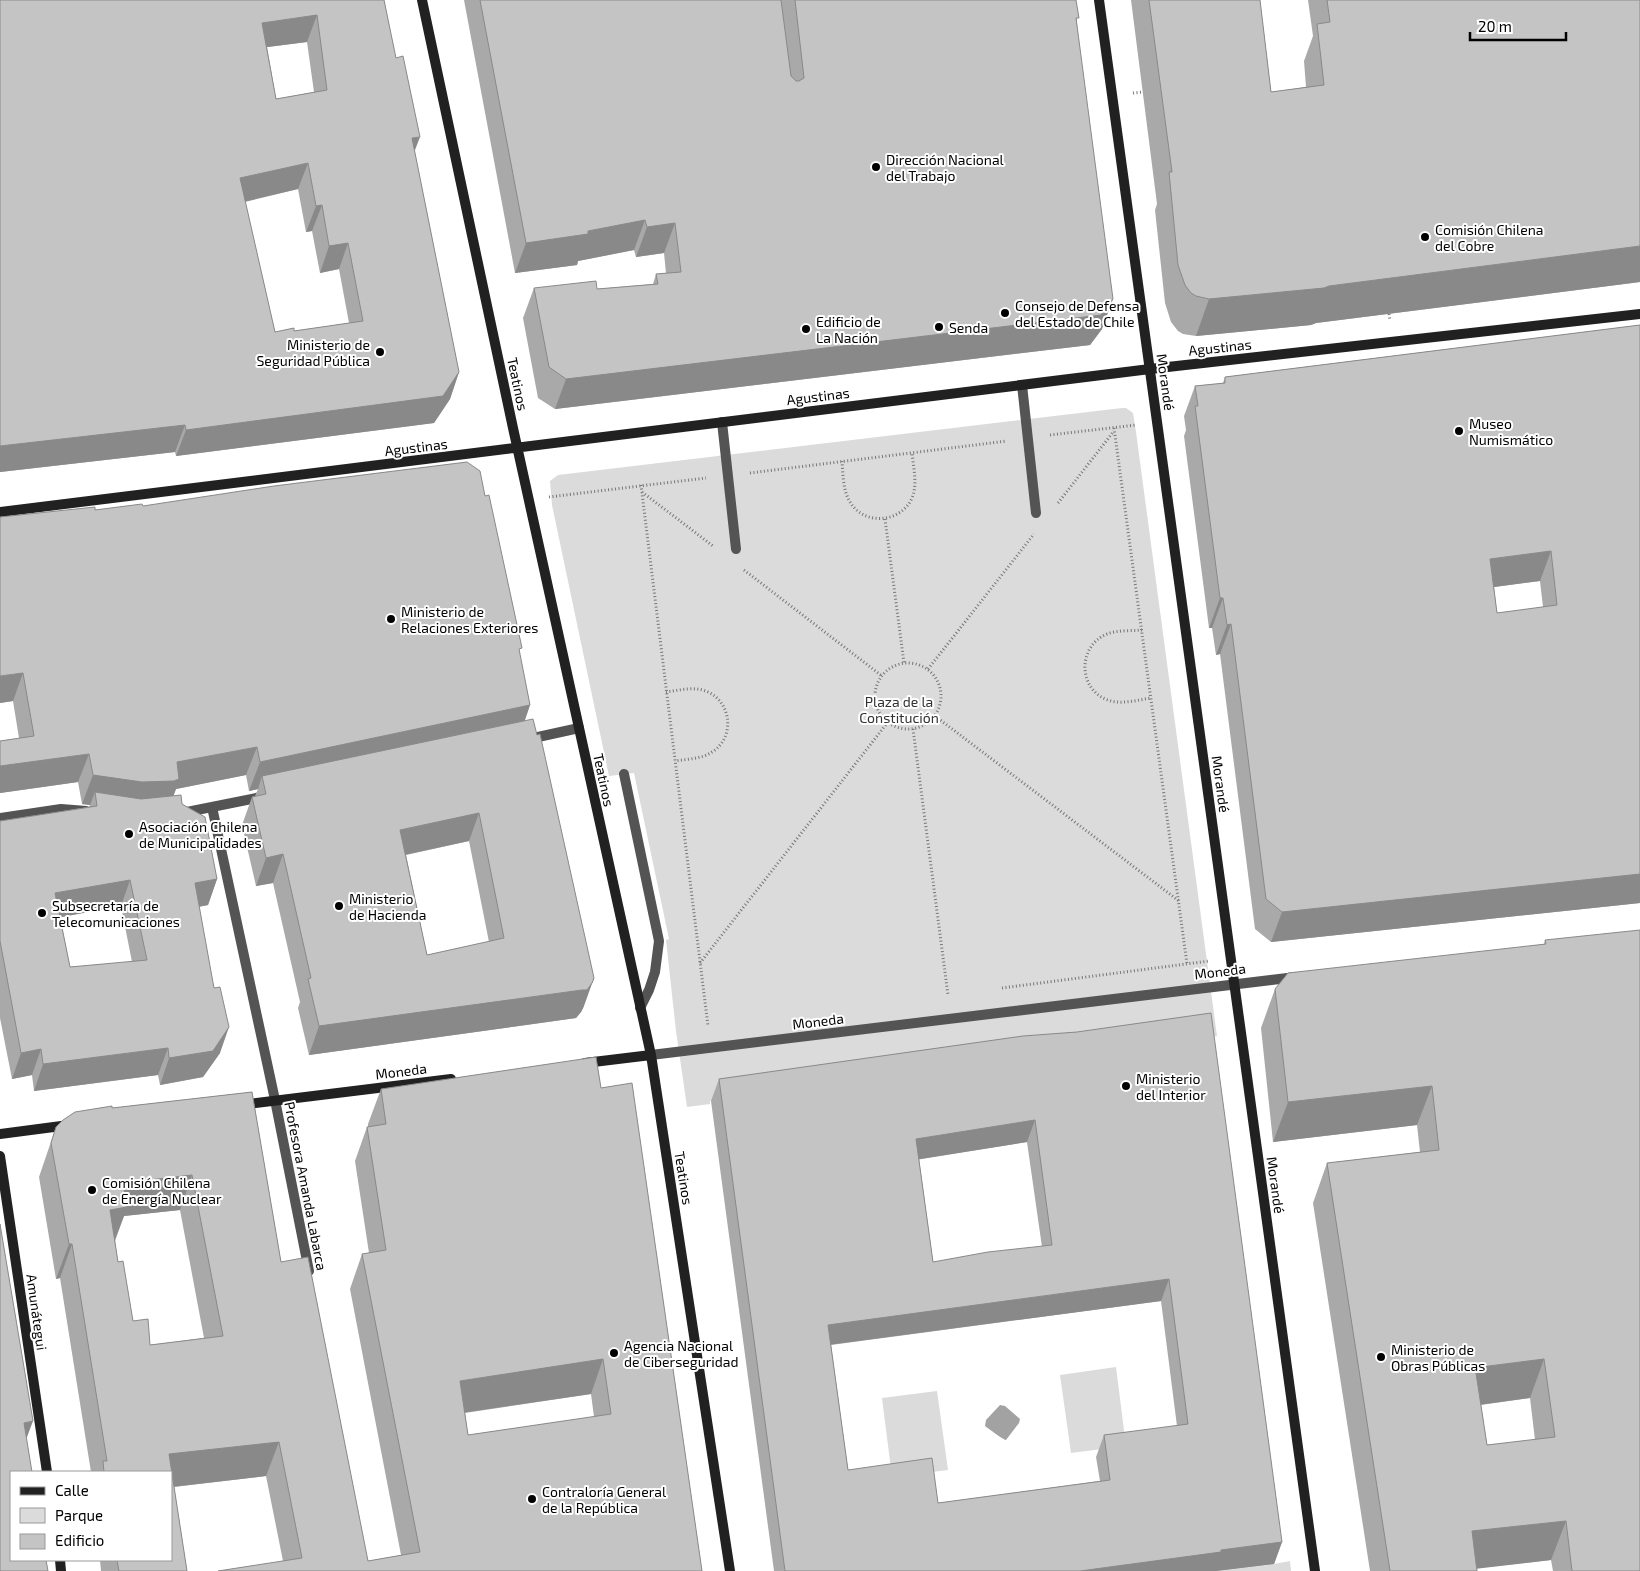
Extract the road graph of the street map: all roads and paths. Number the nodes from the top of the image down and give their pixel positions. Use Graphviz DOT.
graph roads {
  1 [pos="422,0"];
  2 [pos="1099,0"];
  3 [pos="1640,314"];
  4 [pos="1150,369"];
  5 [pos="1022,385"];
  6 [pos="722,422"];
  7 [pos="1158,422"];
  8 [pos="1115,429"];
  9 [pos="1028,438"];
  10 [pos="517,448"];
  11 [pos="912,452"];
  12 [pos="842,461"];
  13 [pos="728,475"];
  14 [pos="641,486"];
  15 [pos="642,492"];
  16 [pos="528,499"];
  17 [pos="1054,508"];
  18 [pos="0,512"];
  19 [pos="1036,513"];
  20 [pos="885,519"];
  21 [pos="1036,532"];
  22 [pos="736,549"];
  23 [pos="720,551"];
  24 [pos="743,569"];
  25 [pos="1142,630"];
  26 [pos="904,663"];
  27 [pos="928,669"];
  28 [pos="882,676"];
  29 [pos="666,692"];
  30 [pos="1151,698"];
  31 [pos="935,716"];
  32 [pos="888,722"];
  33 [pos="579,728"];
  34 [pos="913,729"];
  35 [pos="521,741"];
  36 [pos="675,761"];
  37 [pos="624,774"];
  38 [pos="280,792"];
  39 [pos="212,807"];
  40 [pos="97,812"];
  41 [pos="175,814"];
  42 [pos="0,818"];
  43 [pos="1179,901"];
  44 [pos="700,964"];
  45 [pos="1187,964"];
  46 [pos="1306,976"];
  47 [pos="1234,983"];
  48 [pos="948,995"];
  49 [pos="640,1008"];
  50 [pos="708,1027"];
  51 [pos="651,1055"];
  52 [pos="572,1065"];
  53 [pos="463,1078"];
  54 [pos="275,1100"];
  55 [pos="227,1106"];
  56 [pos="81,1124"];
  57 [pos="0,1134"];
  58 [pos="0,1156"];
  59 [pos="310,1277"];
  60 [pos="47,1471"];
  61 [pos="730,1571"];
  62 [pos="1315,1571"];
  1 -- 10 [label="main road, Teatinos"];
  2 -- 4 [label="main road, Morandé"];
  3 -- 4 [label="main road, Agustinas"];
  4 -- 5 [label="main road, Agustinas"];
  4 -- 7 [label="main road, Morandé"];
  5 -- 6 [label="main road, Agustinas"];
  5 -- 9 [label="street"];
  6 -- 10 [label="main road, Agustinas"];
  6 -- 13 [label="street"];
  7 -- 8 [label="path"];
  7 -- 47 [label="main road, Morandé"];
  8 -- 9 [label="path"];
  8 -- 17 [label="path"];
  8 -- 25 [label="path"];
  9 -- 11 [label="path"];
  9 -- 19 [label="street"];
  10 -- 16 [label="main road, Teatinos"];
  10 -- 18 [label="main road, Agustinas"];
  11 -- 12 [label="path"];
  11 -- 20 [label="path"];
  12 -- 13 [label="path"];
  12 -- 20 [label="path"];
  13 -- 14 [label="path"];
  13 -- 22 [label="street"];
  14 -- 15 [label="path"];
  14 -- 16 [label="path"];
  15 -- 23 [label="path"];
  15 -- 29 [label="path"];
  16 -- 33 [label="main road, Teatinos"];
  20 -- 26 [label="path"];
  21 -- 27 [label="path"];
  24 -- 28 [label="path"];
  25 -- 30 [label="path"];
  25 -- 30 [label="path"];
  26 -- 27 [label="path"];
  26 -- 28 [label="path"];
  27 -- 31 [label="path"];
  28 -- 32 [label="path"];
  29 -- 36 [label="path"];
  29 -- 36 [label="path"];
  30 -- 43 [label="path"];
  31 -- 34 [label="path"];
  31 -- 43 [label="path"];
  32 -- 34 [label="path"];
  32 -- 44 [label="path"];
  33 -- 35 [label="street"];
  33 -- 49 [label="main road, Teatinos"];
  34 -- 48 [label="path"];
  36 -- 44 [label="path"];
  37 -- 49 [label="street"];
  38 -- 39 [label="street"];
  39 -- 41 [label="street"];
  39 -- 54 [label="street, Profesora Amanda Labarca"];
  40 -- 42 [label="street"];
  43 -- 45 [label="path"];
  44 -- 50 [label="path"];
  46 -- 47 [label="street, Moneda"];
  47 -- 51 [label="street, Moneda"];
  47 -- 62 [label="main road, Morandé"];
  49 -- 51 [label="main road, Teatinos"];
  51 -- 52 [label="main road, Moneda"];
  51 -- 61 [label="main road, Teatinos"];
  53 -- 54 [label="main road, Moneda"];
  54 -- 55 [label="main road, Moneda"];
  54 -- 59 [label="street, Profesora Amanda Labarca"];
  56 -- 57 [label="main road"];
  58 -- 60 [label="main road, Amunátegui"];
}
